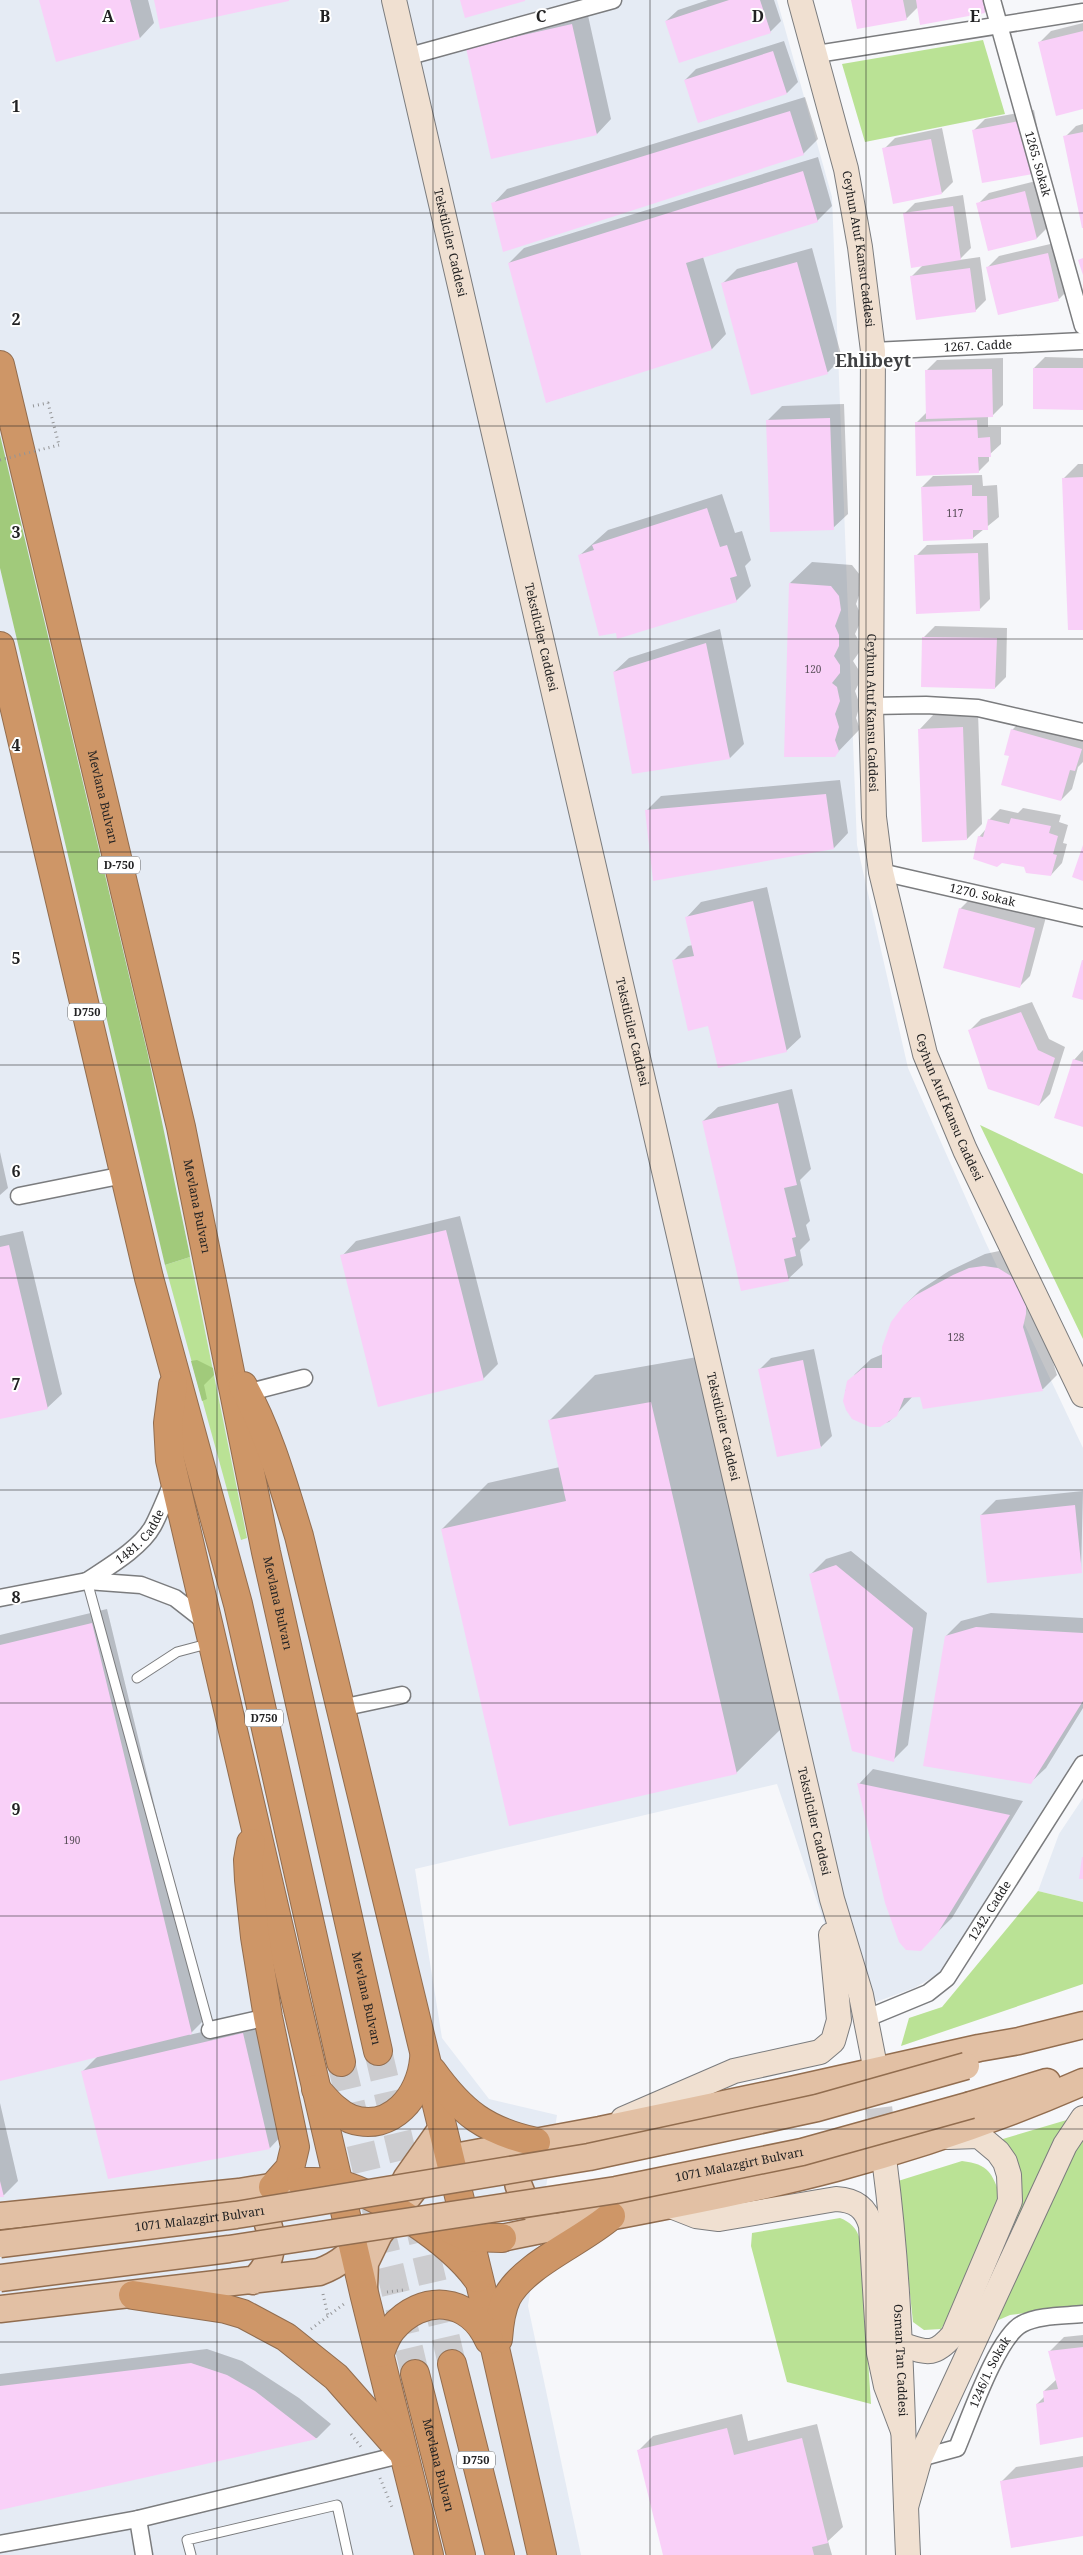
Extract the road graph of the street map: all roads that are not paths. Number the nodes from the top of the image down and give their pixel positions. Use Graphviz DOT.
graph roads {
  1 [pos="394,0"];
  2 [pos="613,0"];
  3 [pos="800,0"];
  4 [pos="992,0"];
  5 [pos="1083,12"];
  6 [pos="999,26"];
  7 [pos="817,54"];
  8 [pos="406,58"];
  9 [pos="1083,326"];
  10 [pos="1083,341"];
  11 [pos="873,351"];
  12 [pos="0,365"];
  13 [pos="0,646"];
  14 [pos="871,706"];
  15 [pos="1083,732"];
  16 [pos="881,872"];
  17 [pos="1083,918"];
  18 [pos="124,1175"];
  19 [pos="19,1196"];
  20 [pos="230,1366"];
  21 [pos="176,1376"];
  22 [pos="304,1378"];
  23 [pos="246,1393"];
  24 [pos="1083,1395"];
  25 [pos="174,1478"];
  26 [pos="87,1581"];
  27 [pos="0,1598"];
  28 [pos="210,1633"];
  29 [pos="137,1678"];
  30 [pos="402,1695"];
  31 [pos="341,1708"];
  32 [pos="1083,1764"];
  33 [pos="256,1825"];
  34 [pos="824,1866"];
  35 [pos="268,2016"];
  36 [pos="865,2018"];
  37 [pos="1083,2026"];
  38 [pos="210,2030"];
  39 [pos="378,2050"];
  40 [pos="424,2059"];
  41 [pos="874,2061"];
  42 [pos="341,2062"];
  43 [pos="1083,2072"];
  44 [pos="1083,2082"];
  45 [pos="316,2089"];
  46 [pos="1083,2118"];
  47 [pos="442,2128"];
  48 [pos="600,2130"];
  49 [pos="934,2140"];
  50 [pos="536,2142"];
  51 [pos="330,2150"];
  52 [pos="449,2158"];
  53 [pos="885,2166"];
  54 [pos="301,2182"];
  55 [pos="338,2184"];
  56 [pos="273,2187"];
  57 [pos="239,2192"];
  58 [pos="394,2204"];
  59 [pos="668,2205"];
  60 [pos="0,2216"];
  61 [pos="611,2216"];
  62 [pos="567,2224"];
  63 [pos="468,2236"];
  64 [pos="502,2238"];
  65 [pos="0,2244"];
  66 [pos="354,2250"];
  67 [pos="0,2278"];
  68 [pos="253,2281"];
  69 [pos="479,2281"];
  70 [pos="133,2295"];
  71 [pos="358,2298"];
  72 [pos="0,2309"];
  73 [pos="1083,2314"];
  74 [pos="900,2344"];
  75 [pos="380,2353"];
  76 [pos="496,2358"];
  77 [pos="452,2364"];
  78 [pos="415,2374"];
  79 [pos="903,2431"];
  80 [pos="404,2454"];
  81 [pos="920,2458"];
  82 [pos="906,2507"];
  83 [pos="138,2519"];
  84 [pos="0,2544"];
  85 [pos="144,2555"];
  86 [pos="190,2555"];
  87 [pos="348,2555"];
  88 [pos="428,2555"];
  89 [pos="461,2555"];
  90 [pos="500,2555"];
  91 [pos="542,2555"];
  92 [pos="908,2555"];
  1 -- 8 [label="street, Tekstilciler Caddesi"];
  2 -- 8 [label="street"];
  3 -- 7 [label="street, Ceyhun Atuf Kansu Caddesi"];
  4 -- 6 [label="street, 1265. Sokak"];
  5 -- 6 [label="street"];
  6 -- 7 [label="street"];
  6 -- 9 [label="street, 1265. Sokak"];
  7 -- 11 [label="street, Ceyhun Atuf Kansu Caddesi"];
  8 -- 34 [label="street, Tekstilciler Caddesi"];
  10 -- 11 [label="street, 1267. Cadde"];
  11 -- 14 [label="street, Ceyhun Atuf Kansu Caddesi"];
  12 -- 20 [label="highway, Mevlana Bulvarı / D-750"];
  13 -- 18 [label="highway, D750"];
  14 -- 15 [label="street"];
  14 -- 16 [label="street, Ceyhun Atuf Kansu Caddesi"];
  16 -- 17 [label="street, 1270. Sokak"];
  16 -- 24 [label="street, Ceyhun Atuf Kansu Caddesi"];
  18 -- 19 [label="street"];
  18 -- 21 [label="highway, D750"];
  20 -- 23 [label="highway"];
  20 -- 39 [label="highway, Mevlana Bulvarı / D750"];
  21 -- 25 [label="highway"];
  21 -- 42 [label="highway, D750"];
  22 -- 23 [label="street"];
  23 -- 31 [label="highway"];
  25 -- 26 [label="street, 1481. Cadde"];
  25 -- 28 [label="highway"];
  26 -- 27 [label="street, 1481. Cadde"];
  26 -- 28 [label="street, 1481. Cadde"];
  26 -- 38 [label="lane"];
  28 -- 29 [label="lane"];
  28 -- 33 [label="highway"];
  30 -- 31 [label="street"];
  31 -- 40 [label="highway"];
  32 -- 36 [label="street, 1242. Cadde"];
  33 -- 35 [label="highway"];
  33 -- 45 [label="highway"];
  34 -- 36 [label="street, Tekstilciler Caddesi"];
  34 -- 48 [label="street"];
  35 -- 38 [label="street"];
  35 -- 56 [label="highway"];
  36 -- 41 [label="street, Tekstilciler Caddesi"];
  37 -- 48 [label="main road, 1071 Malazgirt Bulvarı"];
  37 -- 65 [label="main road, 1071 Malazgirt Bulvarı, bridge"];
  40 -- 45 [label="highway"];
  40 -- 47 [label="highway"];
  40 -- 50 [label="highway"];
  43 -- 67 [label="main road, 1071 Malazgirt Bulvarı, bridge"];
  44 -- 49 [label="main road, 1071 Malazgirt Bulvarı"];
  45 -- 51 [label="highway"];
  46 -- 81 [label="street"];
  47 -- 52 [label="highway"];
  47 -- 58 [label="main road, 1071 Malazgirt Bulvarı"];
  48 -- 50 [label="main road, 1071 Malazgirt Bulvarı"];
  49 -- 59 [label="main road, 1071 Malazgirt Bulvarı"];
  49 -- 74 [label="street"];
  50 -- 52 [label="main road, 1071 Malazgirt Bulvarı"];
  50 -- 62 [label="main road"];
  51 -- 55 [label="highway"];
  51 -- 58 [label="highway"];
  52 -- 58 [label="main road, 1071 Malazgirt Bulvarı"];
  52 -- 63 [label="highway"];
  53 -- 74 [label="street, Osman Tan Caddesi"];
  54 -- 55 [label="highway"];
  54 -- 56 [label="main road, 1071 Malazgirt Bulvarı"];
  55 -- 58 [label="highway"];
  55 -- 66 [label="highway"];
  56 -- 57 [label="main road, 1071 Malazgirt Bulvarı"];
  57 -- 60 [label="main road, 1071 Malazgirt Bulvarı"];
  57 -- 68 [label="main road"];
  58 -- 63 [label="highway"];
  58 -- 66 [label="main road, 1071 Malazgirt Bulvarı"];
  58 -- 69 [label="highway"];
  58 -- 71 [label="main road, 1071 Malazgirt Bulvarı"];
  59 -- 61 [label="main road, 1071 Malazgirt Bulvarı"];
  59 -- 79 [label="street"];
  61 -- 62 [label="main road, 1071 Malazgirt Bulvarı"];
  61 -- 76 [label="highway"];
  62 -- 64 [label="main road, 1071 Malazgirt Bulvarı"];
  63 -- 64 [label="highway"];
  63 -- 69 [label="highway"];
  66 -- 68 [label="main road, 1071 Malazgirt Bulvarı"];
  66 -- 71 [label="highway"];
  68 -- 70 [label="main road, 1071 Malazgirt Bulvarı"];
  69 -- 76 [label="highway"];
  70 -- 72 [label="main road, 1071 Malazgirt Bulvarı"];
  70 -- 80 [label="highway"];
  71 -- 75 [label="highway"];
  73 -- 81 [label="street, 1246/1. Sokak"];
  74 -- 79 [label="street, Osman Tan Caddesi"];
  75 -- 76 [label="highway"];
  75 -- 80 [label="highway"];
  76 -- 91 [label="highway"];
  77 -- 90 [label="highway, D750"];
  78 -- 89 [label="highway, Mevlana Bulvarı / D750"];
  79 -- 82 [label="street, Osman Tan Caddesi"];
  80 -- 83 [label="street"];
  80 -- 88 [label="highway"];
  81 -- 82 [label="street"];
  82 -- 92 [label="street, Osman Tan Caddesi"];
  83 -- 84 [label="street"];
  83 -- 85 [label="street"];
  86 -- 87 [label="lane"];
}
